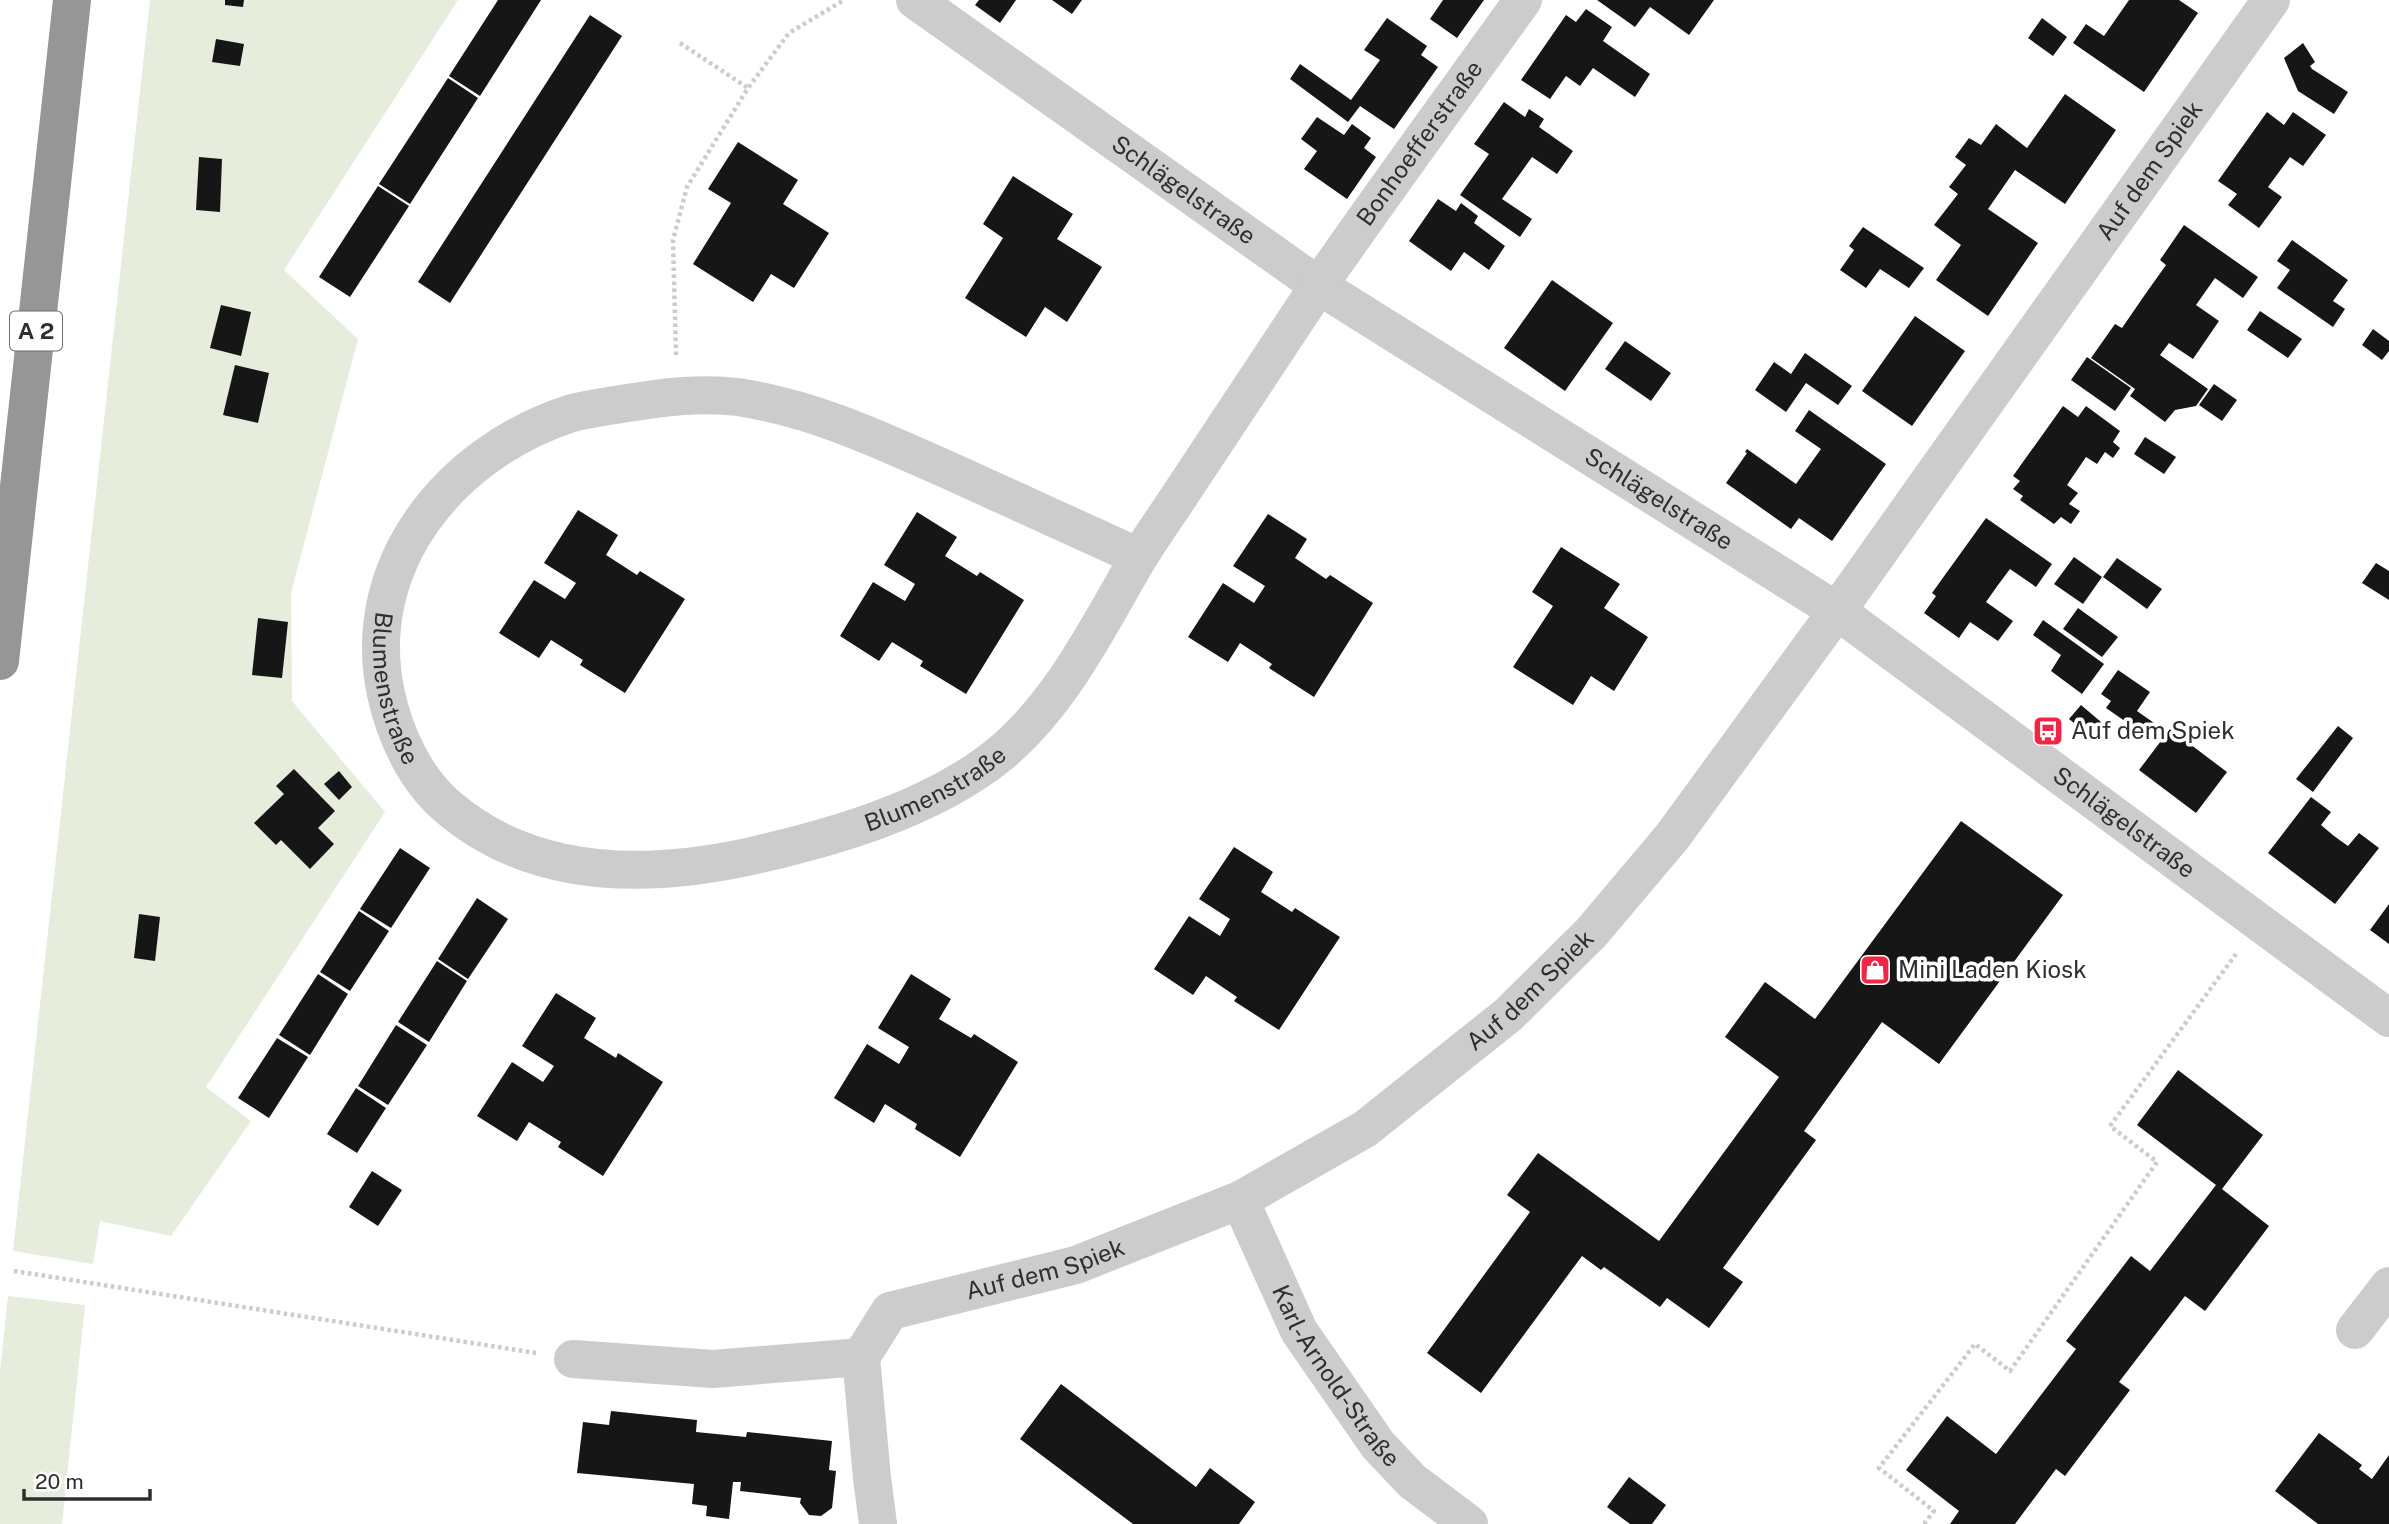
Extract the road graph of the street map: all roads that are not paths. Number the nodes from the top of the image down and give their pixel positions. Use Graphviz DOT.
graph roads {
  1 [pos="72,0"];
  2 [pos="915,0"];
  3 [pos="1523,0"];
  4 [pos="2272,0"];
  5 [pos="1319,286"];
  6 [pos="1139,557"];
  7 [pos="1837,611"];
  8 [pos="0,661"];
  9 [pos="2389,1018"];
  10 [pos="1240,1200"];
  11 [pos="2389,1286"];
  12 [pos="2355,1330"];
  13 [pos="861,1357"];
  14 [pos="573,1359"];
  15 [pos="878,1524"];
  16 [pos="1469,1524"];
  1 -- 8 [label="highway, A 2"];
  2 -- 5 [label="street, Schlägelstraße"];
  3 -- 5 [label="street, Bonhoefferstraße"];
  4 -- 7 [label="street, Auf dem Spiek"];
  5 -- 6 [label="street, Blumenstraße"];
  5 -- 7 [label="street, Schlägelstraße"];
  6 -- 6 [label="street, Blumenstraße"];
  7 -- 9 [label="street, Schlägelstraße"];
  7 -- 10 [label="street, Auf dem Spiek"];
  10 -- 13 [label="street, Auf dem Spiek"];
  10 -- 16 [label="street, Karl-Arnold-Straße"];
  11 -- 12 [label="street"];
  13 -- 14 [label="street"];
  13 -- 15 [label="street"];
}
